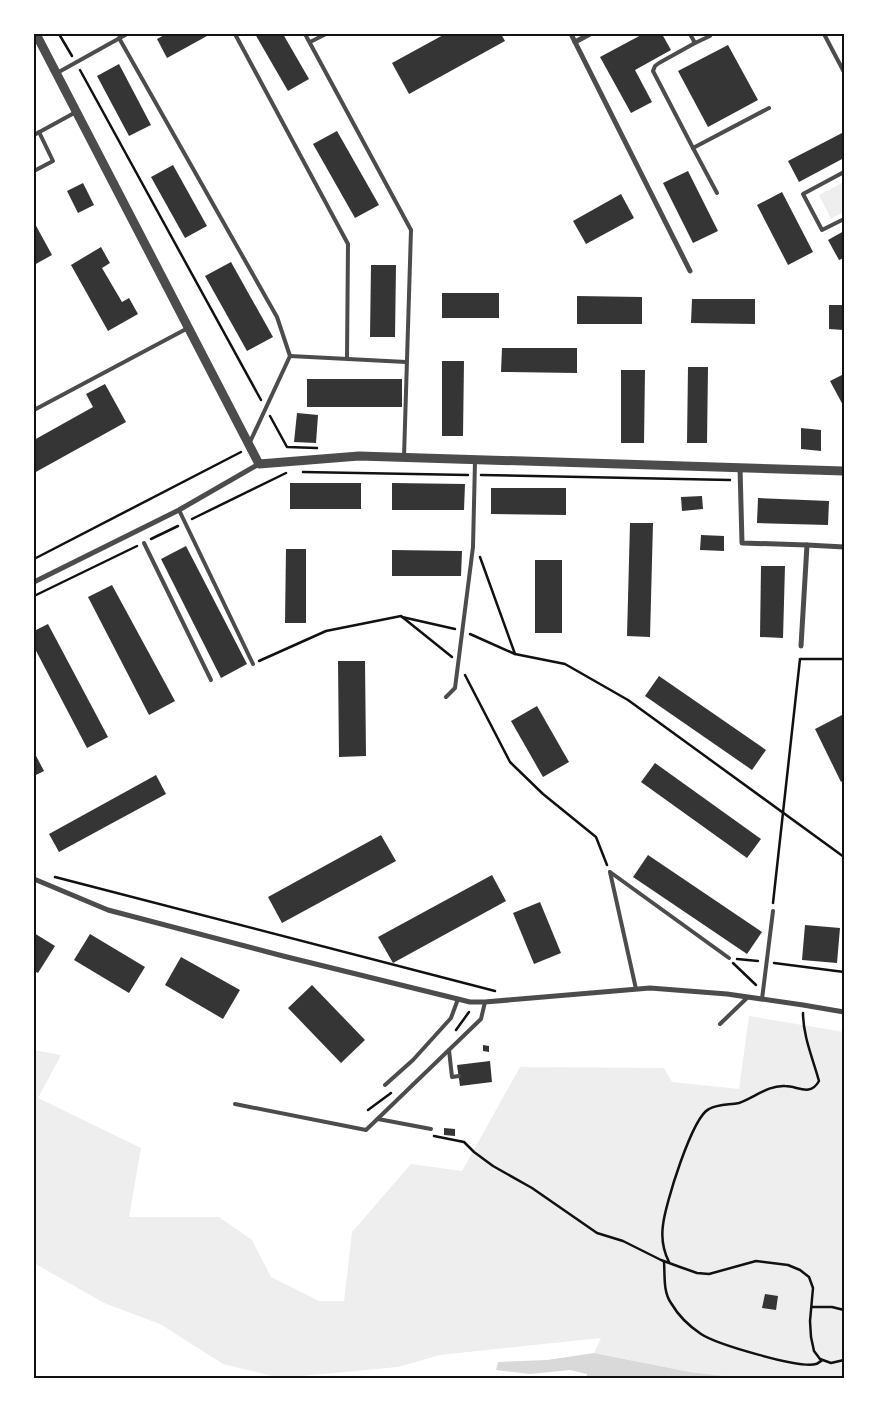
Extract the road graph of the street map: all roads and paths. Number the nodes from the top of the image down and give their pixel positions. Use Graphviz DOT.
graph roads {
  1 [pos="36,34"];
  2 [pos="59,34"];
  3 [pos="127,34"];
  4 [pos="235,34"];
  5 [pos="305,34"];
  6 [pos="326,34"];
  7 [pos="571,34"];
  8 [pos="590,34"];
  9 [pos="690,34"];
  10 [pos="824,34"];
  11 [pos="710,36"];
  12 [pos="119,38"];
  13 [pos="310,42"];
  14 [pos="575,42"];
  15 [pos="695,43"];
  16 [pos="76,63"];
  17 [pos="844,72"];
  18 [pos="57,74"];
  19 [pos="769,108"];
  20 [pos="77,112"];
  21 [pos="39,132"];
  22 [pos="34,135"];
  23 [pos="693,148"];
  24 [pos="34,171"];
  25 [pos="844,172"];
  26 [pos="716,193"];
  27 [pos="844,219"];
  28 [pos="690,271"];
  29 [pos="189,327"];
  30 [pos="290,356"];
  31 [pos="347,358"];
  32 [pos="406,362"];
  33 [pos="266,408"];
  34 [pos="34,410"];
  35 [pos="246,447"];
  36 [pos="287,447"];
  37 [pos="404,457"];
  38 [pos="475,459"];
  39 [pos="259,464"];
  40 [pos="740,466"];
  41 [pos="844,470"];
  42 [pos="288,472"];
  43 [pos="298,472"];
  44 [pos="474,475"];
  45 [pos="740,480"];
  46 [pos="179,510"];
  47 [pos="185,523"];
  48 [pos="144,543"];
  49 [pos="807,546"];
  50 [pos="844,547"];
  51 [pos="480,555"];
  52 [pos="34,559"];
  53 [pos="34,582"];
  54 [pos="34,596"];
  55 [pos="801,646"];
  56 [pos="844,659"];
  57 [pos="459,663"];
  58 [pos="254,664"];
  59 [pos="211,680"];
  60 [pos="446,697"];
  61 [pos="783,814"];
  62 [pos="844,857"];
  63 [pos="610,872"];
  64 [pos="52,876"];
  65 [pos="34,879"];
  66 [pos="772,910"];
  67 [pos="729,958"];
  68 [pos="767,962"];
  69 [pos="844,972"];
  70 [pos="636,989"];
  71 [pos="503,991"];
  72 [pos="764,992"];
  73 [pos="748,997"];
  74 [pos="458,999"];
  75 [pos="762,999"];
  76 [pos="485,1002"];
  77 [pos="803,1004"];
  78 [pos="844,1012"];
  79 [pos="720,1024"];
  80 [pos="449,1050"];
  81 [pos="458,1076"];
  82 [pos="385,1085"];
  83 [pos="235,1104"];
  84 [pos="378,1119"];
  85 [pos="431,1129"];
  86 [pos="476,1154"];
  87 [pos="664,1261"];
  88 [pos="670,1263"];
  89 [pos="812,1307"];
  90 [pos="844,1310"];
  91 [pos="822,1360"];
  92 [pos="843,1360"];
  93 [pos="844,1366"];
  1 -- 18 [label="street"];
  2 -- 16 [label="path"];
  3 -- 12 [label="lane"];
  4 -- 31 [label="lane"];
  5 -- 13 [label="lane"];
  6 -- 13 [label="lane"];
  7 -- 14 [label="street"];
  8 -- 14 [label="street"];
  9 -- 15 [label="lane"];
  10 -- 17 [label="lane"];
  11 -- 15 [label="lane"];
  12 -- 16 [label="lane"];
  12 -- 30 [label="lane"];
  13 -- 32 [label="lane"];
  14 -- 28 [label="street"];
  15 -- 23 [label="lane"];
  16 -- 18 [label="lane"];
  16 -- 33 [label="path"];
  18 -- 20 [label="street"];
  19 -- 23 [label="lane"];
  20 -- 21 [label="lane"];
  20 -- 29 [label="street"];
  21 -- 22 [label="lane"];
  21 -- 24 [label="lane"];
  23 -- 26 [label="lane"];
  25 -- 27 [label="lane"];
  29 -- 34 [label="lane"];
  29 -- 35 [label="street"];
  30 -- 31 [label="lane"];
  30 -- 33 [label="lane"];
  31 -- 32 [label="lane"];
  32 -- 37 [label="lane"];
  33 -- 35 [label="lane"];
  33 -- 36 [label="path"];
  35 -- 39 [label="street"];
  35 -- 52 [label="path"];
  37 -- 38 [label="street"];
  37 -- 39 [label="street"];
  38 -- 40 [label="street"];
  38 -- 44 [label="lane"];
  39 -- 46 [label="street"];
  40 -- 41 [label="street"];
  40 -- 45 [label="street"];
  42 -- 47 [label="path"];
  43 -- 44 [label="path"];
  44 -- 45 [label="path"];
  44 -- 57 [label="lane"];
  45 -- 49 [label="street"];
  46 -- 47 [label="lane"];
  46 -- 53 [label="street"];
  47 -- 48 [label="path"];
  47 -- 58 [label="lane"];
  48 -- 54 [label="path"];
  48 -- 59 [label="lane"];
  49 -- 50 [label="street"];
  49 -- 55 [label="street"];
  51 -- 61 [label="path"];
  56 -- 61 [label="path"];
  57 -- 58 [label="path"];
  57 -- 60 [label="lane"];
  57 -- 63 [label="path"];
  61 -- 62 [label="path"];
  61 -- 66 [label="path"];
  63 -- 67 [label="lane"];
  63 -- 70 [label="lane"];
  64 -- 71 [label="path"];
  65 -- 74 [label="street"];
  66 -- 68 [label="lane"];
  67 -- 68 [label="path"];
  67 -- 72 [label="path"];
  68 -- 69 [label="path"];
  68 -- 72 [label="lane"];
  70 -- 73 [label="street"];
  70 -- 76 [label="street"];
  72 -- 75 [label="lane"];
  73 -- 75 [label="street"];
  73 -- 79 [label="lane"];
  74 -- 76 [label="street"];
  74 -- 82 [label="lane"];
  75 -- 77 [label="street"];
  76 -- 80 [label="lane"];
  77 -- 78 [label="street"];
  77 -- 88 [label="path"];
  80 -- 81 [label="lane"];
  80 -- 84 [label="lane"];
  83 -- 84 [label="lane"];
  84 -- 85 [label="lane"];
  86 -- 87 [label="path"];
  87 -- 88 [label="path"];
  87 -- 91 [label="path"];
  88 -- 89 [label="path"];
  89 -- 90 [label="path"];
  89 -- 91 [label="path"];
  91 -- 92 [label="path"];
  92 -- 93 [label="path"];
}
